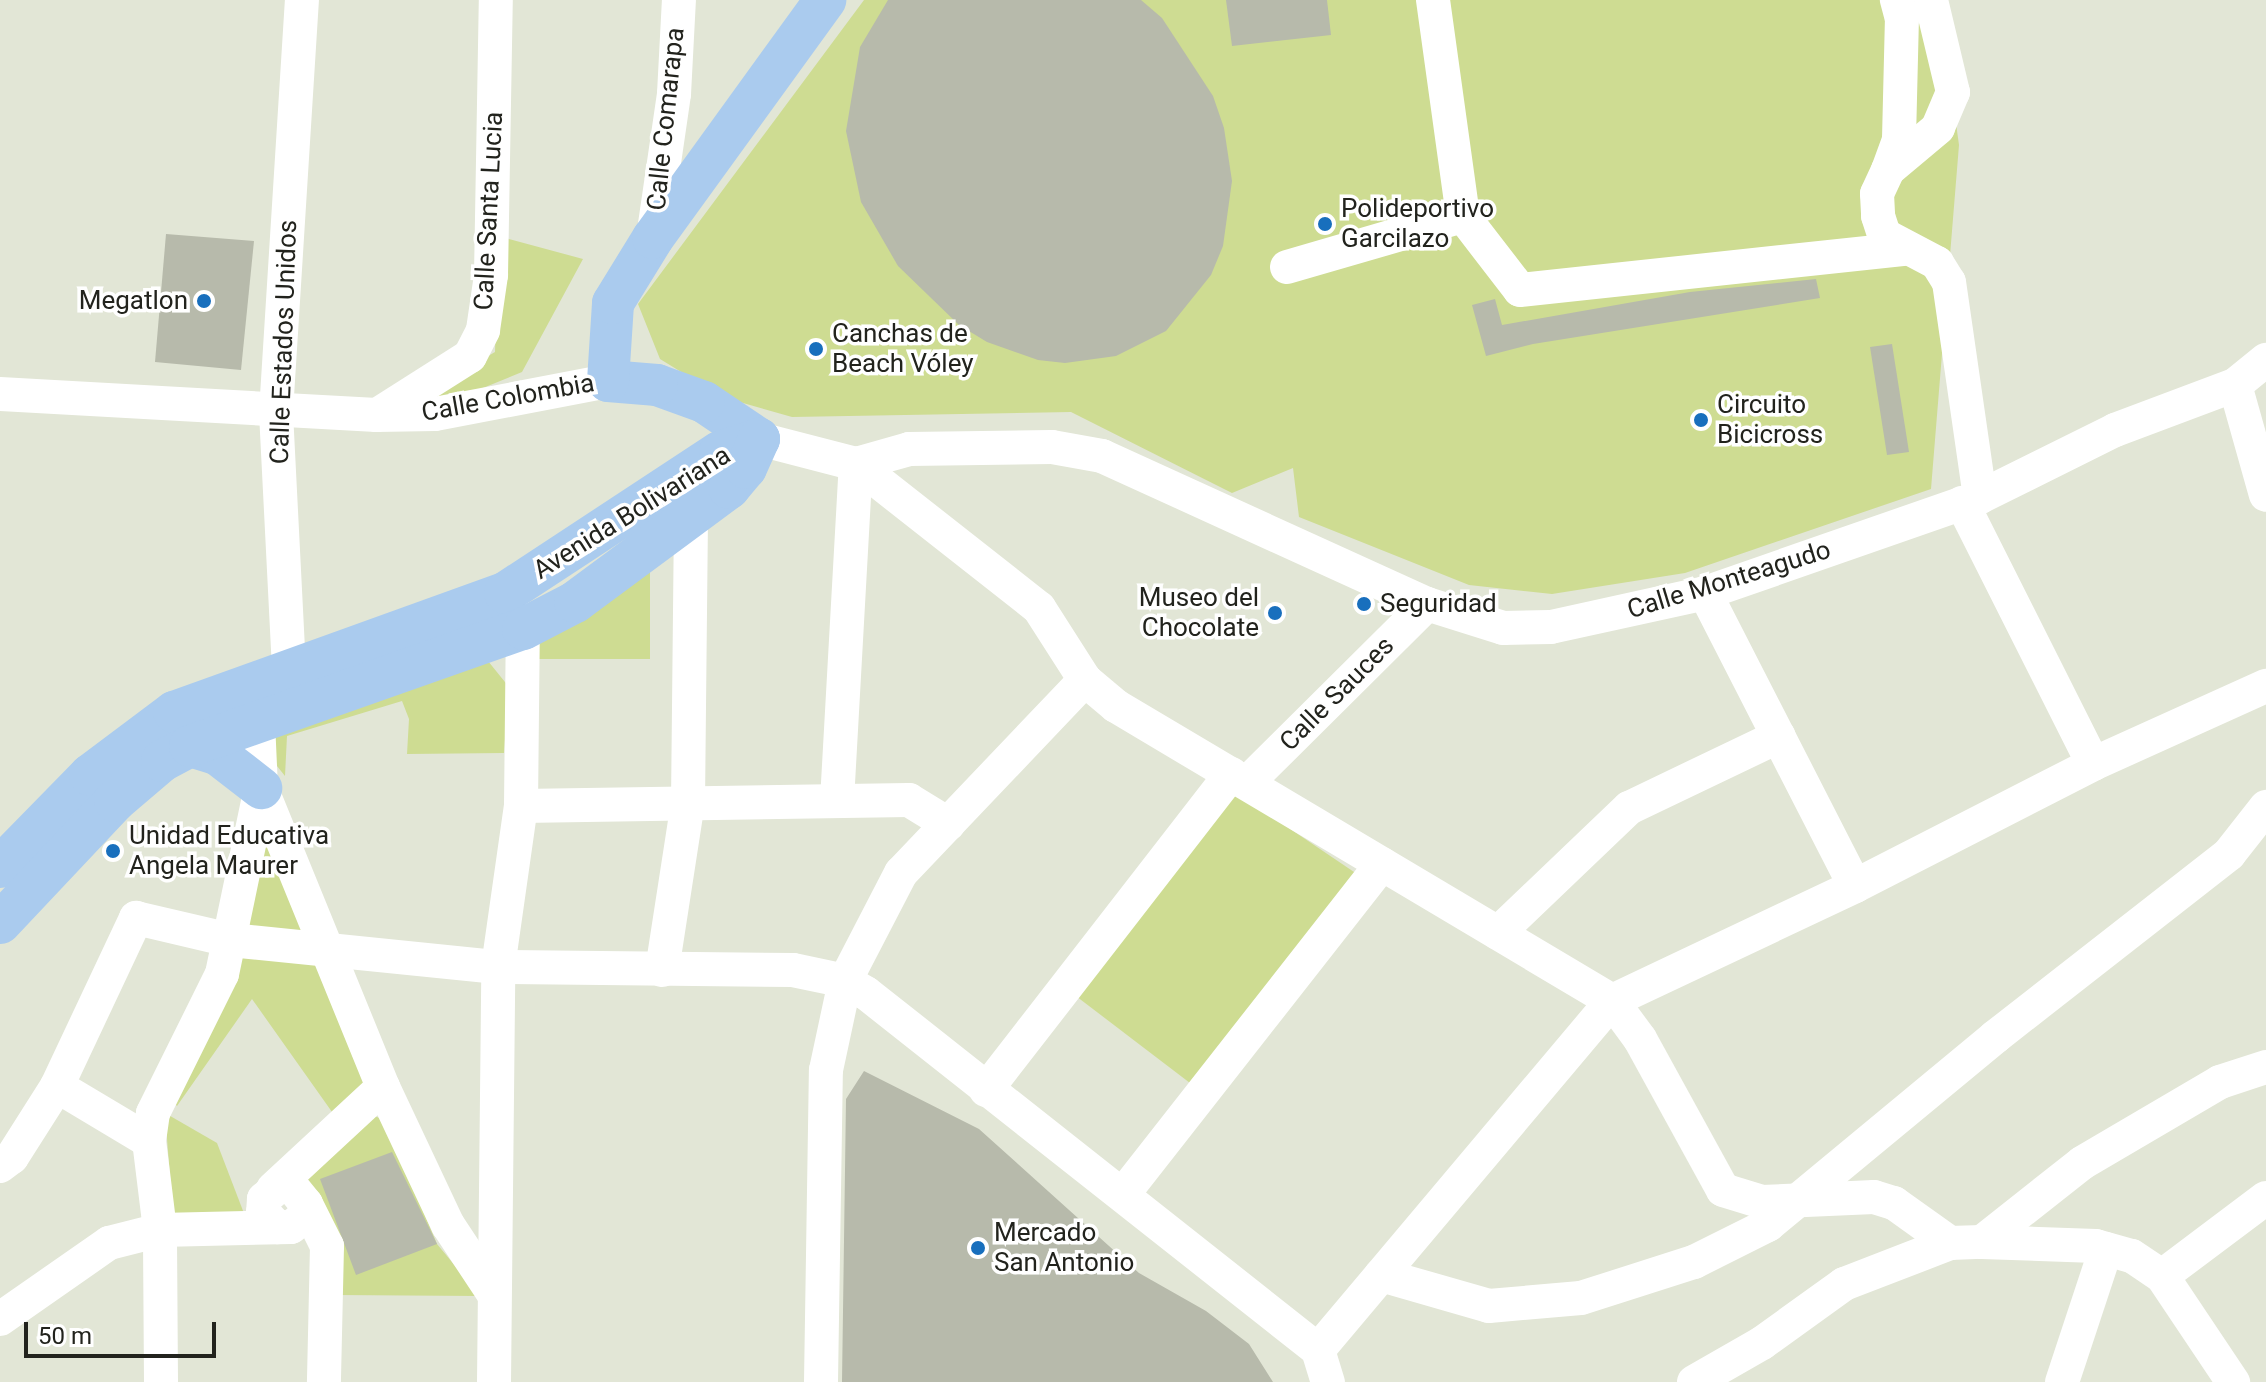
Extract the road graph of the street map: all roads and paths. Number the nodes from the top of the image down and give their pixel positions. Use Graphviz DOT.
graph roads {
  1 [pos="302,0"];
  2 [pos="496,0"];
  3 [pos="679,0"];
  4 [pos="825,0"];
  5 [pos="1433,0"];
  6 [pos="1897,0"];
  7 [pos="1931,0"];
  8 [pos="1888,170"];
  9 [pos="1463,216"];
  10 [pos="653,238"];
  11 [pos="1905,249"];
  12 [pos="1287,267"];
  13 [pos="2266,360"];
  14 [pos="608,381"];
  15 [pos="2235,385"];
  16 [pos="0,394"];
  17 [pos="276,412"];
  18 [pos="376,415"];
  19 [pos="759,439"];
  20 [pos="856,464"];
  21 [pos="2266,495"];
  22 [pos="1971,500"];
  23 [pos="679,504"];
  24 [pos="505,593"];
  25 [pos="1705,593"];
  26 [pos="1427,604"];
  27 [pos="523,629"];
  28 [pos="289,669"];
  29 [pos="1085,680"];
  30 [pos="2266,686"];
  31 [pos="258,723"];
  32 [pos="1779,736"];
  33 [pos="190,746"];
  34 [pos="2093,764"];
  35 [pos="1239,779"];
  36 [pos="261,788"];
  37 [pos="837,801"];
  38 [pos="688,803"];
  39 [pos="521,806"];
  40 [pos="2266,807"];
  41 [pos="948,824"];
  42 [pos="1382,864"];
  43 [pos="0,867"];
  44 [pos="1855,886"];
  45 [pos="0,923"];
  46 [pos="1498,933"];
  47 [pos="230,940"];
  48 [pos="326,953"];
  49 [pos="498,967"];
  50 [pos="662,970"];
  51 [pos="845,981"];
  52 [pos="1612,1001"];
  53 [pos="2266,1067"];
  54 [pos="57,1086"];
  55 [pos="383,1087"];
  56 [pos="986,1090"];
  57 [pos="149,1141"];
  58 [pos="0,1166"];
  59 [pos="1124,1193"];
  60 [pos="2266,1198"];
  61 [pos="1797,1200"];
  62 [pos="290,1204"];
  63 [pos="160,1230"];
  64 [pos="1966,1242"];
  65 [pos="2106,1249"];
  66 [pos="1381,1275"];
  67 [pos="2162,1276"];
  68 [pos="493,1293"];
  69 [pos="0,1319"];
  70 [pos="1318,1350"];
  71 [pos="161,1382"];
  72 [pos="324,1382"];
  73 [pos="494,1382"];
  74 [pos="821,1382"];
  75 [pos="1328,1382"];
  76 [pos="1694,1382"];
  77 [pos="2062,1382"];
  78 [pos="2233,1382"];
  1 -- 17 [label="street, Calle Estados Unidos"];
  2 -- 18 [label="street, Calle Santa Lucia"];
  3 -- 10 [label="street, Calle Comarapa"];
  4 -- 10 [label="main road"];
  5 -- 9 [label="street"];
  6 -- 8 [label="street"];
  7 -- 8 [label="street"];
  8 -- 11 [label="street"];
  9 -- 11 [label="street"];
  9 -- 12 [label="street"];
  10 -- 14 [label="main road"];
  11 -- 22 [label="street"];
  13 -- 15 [label="street, Calle Monteagudo"];
  14 -- 18 [label="street, Calle Colombia"];
  14 -- 19 [label="main road, Calle Colombia"];
  15 -- 21 [label="street"];
  15 -- 22 [label="street, Calle Monteagudo"];
  16 -- 17 [label="street, Calle Colombia"];
  17 -- 18 [label="street, Calle Colombia"];
  17 -- 28 [label="street, Calle Estados Unidos"];
  19 -- 20 [label="street, Calle Colombia"];
  19 -- 23 [label="main road, Avenida Bolivariana"];
  20 -- 26 [label="street, Calle Monteagudo"];
  20 -- 29 [label="street"];
  20 -- 37 [label="street"];
  22 -- 25 [label="street, Calle Monteagudo"];
  22 -- 34 [label="street"];
  23 -- 24 [label="main road, Avenida Bolivariana"];
  23 -- 27 [label="main road, Avenida Bolivariana"];
  23 -- 38 [label="street"];
  24 -- 27 [label="street"];
  24 -- 28 [label="main road, Avenida Bolivariana"];
  25 -- 26 [label="street, Calle Monteagudo"];
  25 -- 32 [label="street"];
  26 -- 35 [label="street, Calle Sauces"];
  27 -- 31 [label="main road, Avenida Bolivariana"];
  27 -- 39 [label="street"];
  28 -- 31 [label="street"];
  28 -- 43 [label="main road, Avenida Bolivariana"];
  29 -- 35 [label="street"];
  29 -- 41 [label="street"];
  30 -- 34 [label="street"];
  31 -- 33 [label="main road, Avenida Bolivariana"];
  31 -- 36 [label="street"];
  32 -- 44 [label="street"];
  32 -- 46 [label="street"];
  33 -- 36 [label="main road"];
  33 -- 45 [label="main road, Avenida Bolivariana"];
  34 -- 44 [label="street"];
  35 -- 42 [label="street"];
  35 -- 56 [label="street, Calle Sauces"];
  36 -- 47 [label="street"];
  36 -- 48 [label="street"];
  37 -- 38 [label="street"];
  37 -- 41 [label="street"];
  38 -- 39 [label="street"];
  38 -- 50 [label="street"];
  39 -- 49 [label="street"];
  40 -- 61 [label="street"];
  41 -- 51 [label="street"];
  42 -- 46 [label="street"];
  42 -- 59 [label="street"];
  44 -- 52 [label="street"];
  46 -- 52 [label="street"];
  47 -- 48 [label="street"];
  47 -- 54 [label="street"];
  47 -- 57 [label="street"];
  48 -- 49 [label="street"];
  48 -- 55 [label="street"];
  49 -- 50 [label="street"];
  49 -- 68 [label="street"];
  50 -- 51 [label="street"];
  51 -- 56 [label="street"];
  51 -- 74 [label="street"];
  52 -- 61 [label="street"];
  52 -- 66 [label="street"];
  53 -- 64 [label="street"];
  54 -- 57 [label="street"];
  54 -- 58 [label="street"];
  55 -- 62 [label="street"];
  55 -- 68 [label="street"];
  56 -- 59 [label="street"];
  57 -- 63 [label="street"];
  59 -- 70 [label="street"];
  60 -- 67 [label="street"];
  61 -- 64 [label="street"];
  61 -- 66 [label="street"];
  62 -- 63 [label="street"];
  62 -- 72 [label="street"];
  63 -- 69 [label="street"];
  63 -- 71 [label="street"];
  64 -- 65 [label="street"];
  64 -- 76 [label="street"];
  65 -- 67 [label="street"];
  65 -- 77 [label="street"];
  66 -- 70 [label="street"];
  67 -- 78 [label="street"];
  68 -- 73 [label="street"];
  70 -- 75 [label="street"];
}
